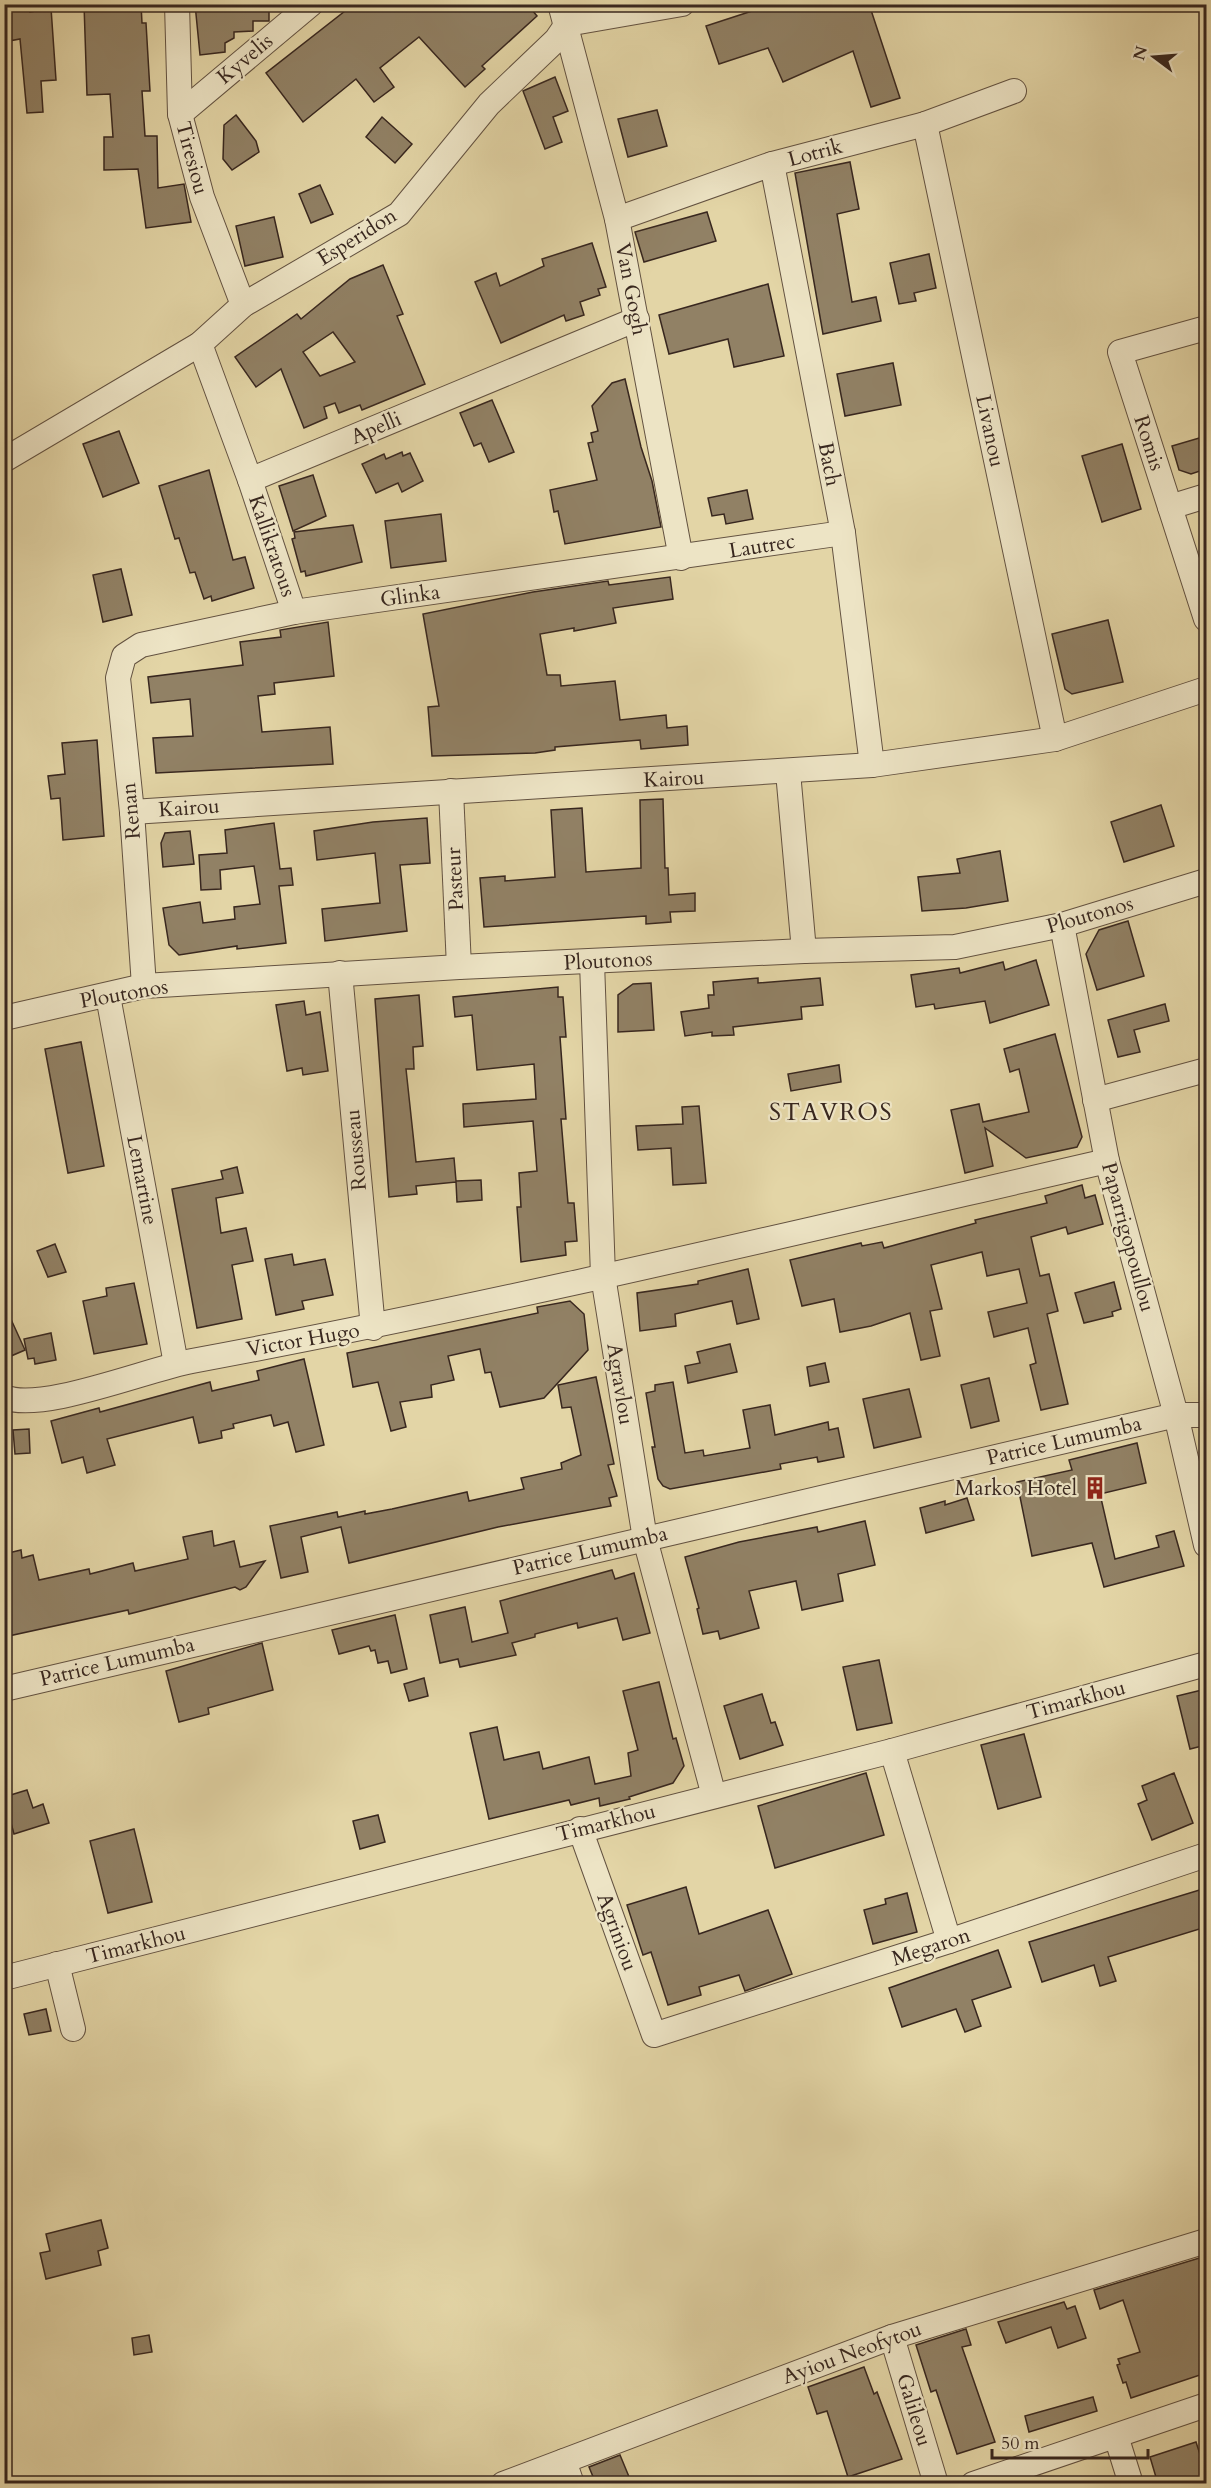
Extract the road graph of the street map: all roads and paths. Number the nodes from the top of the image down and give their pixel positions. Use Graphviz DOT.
graph roads {
  1 [pos="177,4"];
  2 [pos="310,4"];
  3 [pos="682,4"];
  4 [pos="563,14"];
  5 [pos="1014,91"];
  6 [pos="180,114"];
  7 [pos="925,124"];
  8 [pos="772,164"];
  9 [pos="617,219"];
  10 [pos="243,305"];
  11 [pos="637,319"];
  12 [pos="1206,328"];
  13 [pos="200,344"];
  14 [pos="4,460"];
  15 [pos="250,480"];
  16 [pos="1206,496"];
  17 [pos="1170,507"];
  18 [pos="843,533"];
  19 [pos="681,558"];
  20 [pos="294,612"];
  21 [pos="1206,619"];
  22 [pos="141,645"];
  23 [pos="1206,689"];
  24 [pos="1055,739"];
  25 [pos="872,765"];
  26 [pos="788,772"];
  27 [pos="451,791"];
  28 [pos="132,812"];
  29 [pos="1206,881"];
  30 [pos="1062,925"];
  31 [pos="804,951"];
  32 [pos="592,962"];
  33 [pos="459,967"];
  34 [pos="340,973"];
  35 [pos="144,987"];
  36 [pos="108,996"];
  37 [pos="4,1018"];
  38 [pos="1206,1070"];
  39 [pos="1095,1100"];
  40 [pos="1107,1161"];
  41 [pos="603,1276"];
  42 [pos="374,1328"];
  43 [pos="176,1364"];
  44 [pos="4,1398"];
  45 [pos="1176,1415"];
  46 [pos="1206,1415"];
  47 [pos="645,1539"];
  48 [pos="1206,1545"];
  49 [pos="1206,1664"];
  50 [pos="4,1689"];
  51 [pos="892,1751"];
  52 [pos="714,1796"];
  53 [pos="580,1829"];
  54 [pos="1206,1855"];
  55 [pos="949,1941"];
  56 [pos="57,1964"];
  57 [pos="4,1978"];
  58 [pos="73,2029"];
  59 [pos="654,2035"];
  60 [pos="1206,2241"];
  61 [pos="892,2337"];
  62 [pos="1206,2405"];
  63 [pos="1116,2436"];
  64 [pos="568,2472"];
  65 [pos="503,2484"];
  66 [pos="936,2484"];
  67 [pos="973,2484"];
  68 [pos="1131,2484"];
  1 -- 6 [label="street, Tiresiou"];
  2 -- 6 [label="street, Kyvelis"];
  3 -- 4 [label="street"];
  4 -- 9 [label="street, Van Gogh"];
  4 -- 10 [label="street, Esperidon"];
  5 -- 7 [label="street, Lotrik"];
  6 -- 10 [label="street, Tiresiou"];
  7 -- 8 [label="street, Lotrik"];
  7 -- 24 [label="street, Livanou"];
  8 -- 9 [label="street, Lotrik"];
  8 -- 18 [label="street, Bach"];
  9 -- 11 [label="street, Van Gogh"];
  10 -- 13 [label="street, Esperidon"];
  11 -- 15 [label="street, Apelli"];
  11 -- 19 [label="street, Van Gogh"];
  12 -- 17 [label="street, Romis"];
  13 -- 14 [label="street, Esperidon"];
  13 -- 15 [label="street"];
  15 -- 20 [label="street, Kallikratous"];
  16 -- 17 [label="street"];
  17 -- 21 [label="street, Romis"];
  18 -- 19 [label="street, Lautrec"];
  18 -- 25 [label="street, Bach"];
  19 -- 20 [label="street, Glinka"];
  20 -- 22 [label="street, Glinka"];
  22 -- 28 [label="street, Renan"];
  23 -- 24 [label="street, Kairou"];
  24 -- 25 [label="street, Kairou"];
  25 -- 26 [label="street, Kairou"];
  26 -- 27 [label="street, Kairou"];
  26 -- 31 [label="street"];
  27 -- 28 [label="street, Kairou"];
  27 -- 33 [label="street, Pasteur"];
  28 -- 35 [label="street, Renan"];
  29 -- 30 [label="street, Ploutonos"];
  30 -- 31 [label="street, Ploutonos"];
  30 -- 39 [label="street, Paparrigopoullou"];
  31 -- 32 [label="street, Ploutonos"];
  32 -- 33 [label="street, Ploutonos"];
  32 -- 41 [label="street, Agravlou"];
  33 -- 34 [label="street, Ploutonos"];
  34 -- 35 [label="street, Ploutonos"];
  34 -- 42 [label="street, Rousseau"];
  35 -- 36 [label="street, Ploutonos"];
  36 -- 37 [label="street, Ploutonos"];
  36 -- 43 [label="street, Lemartine"];
  38 -- 39 [label="street"];
  39 -- 40 [label="street, Paparrigopoullou"];
  40 -- 41 [label="street, Victor Hugo"];
  40 -- 45 [label="street, Paparrigopoullou"];
  41 -- 42 [label="street, Victor Hugo"];
  41 -- 47 [label="street, Agravlou"];
  42 -- 43 [label="street, Victor Hugo"];
  43 -- 44 [label="street, Victor Hugo"];
  45 -- 46 [label="street, Patrice Lumumba"];
  45 -- 47 [label="street, Patrice Lumumba"];
  45 -- 48 [label="street, Paparrigopoullou"];
  47 -- 50 [label="street, Patrice Lumumba"];
  47 -- 52 [label="street, Agravlou"];
  49 -- 51 [label="street, Timarkhou"];
  51 -- 52 [label="street, Timarkhou"];
  51 -- 55 [label="street"];
  52 -- 53 [label="street, Timarkhou"];
  53 -- 56 [label="street, Timarkhou"];
  53 -- 59 [label="street, Agriniou"];
  54 -- 55 [label="street, Megaron"];
  55 -- 59 [label="street, Megaron"];
  56 -- 57 [label="street, Timarkhou"];
  56 -- 58 [label="street"];
  60 -- 61 [label="street, Ayiou Neofytou"];
  61 -- 64 [label="street, Ayiou Neofytou"];
  61 -- 66 [label="street, Galileou"];
  62 -- 63 [label="street"];
  63 -- 67 [label="street"];
  63 -- 68 [label="street"];
  64 -- 65 [label="street, Ayiou Neofytou"];
}
